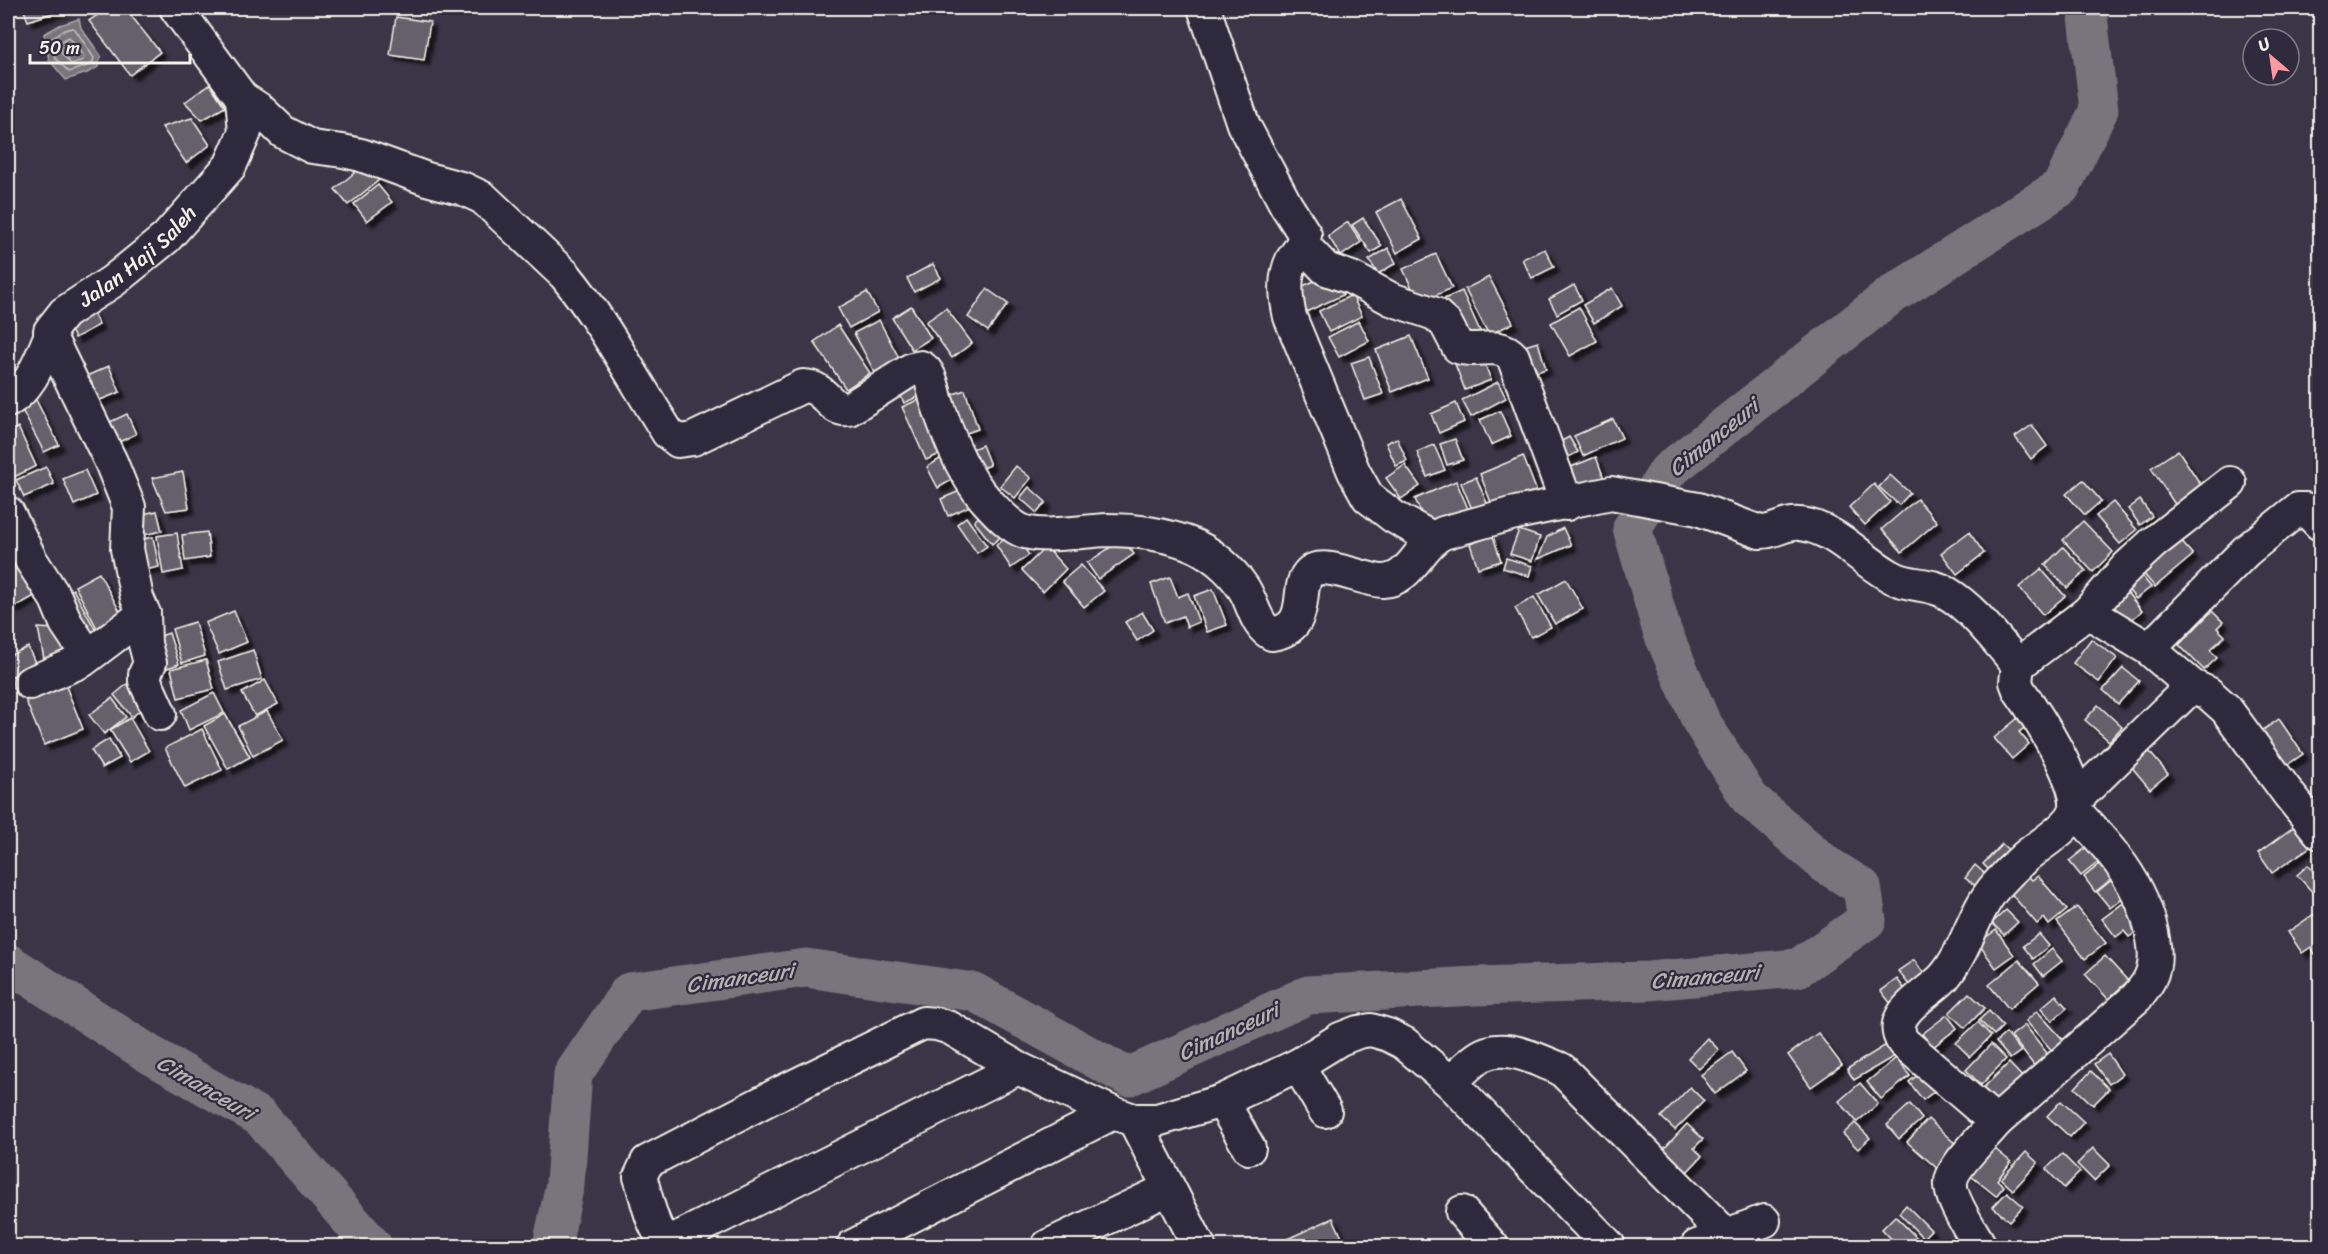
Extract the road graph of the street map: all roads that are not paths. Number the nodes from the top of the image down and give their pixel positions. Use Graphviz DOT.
graph roads {
  1 [pos="176,8"];
  2 [pos="1204,8"];
  3 [pos="242,99"];
  4 [pos="1303,245"];
  5 [pos="50,337"];
  6 [pos="8,401"];
  7 [pos="2230,483"];
  8 [pos="1567,504"];
  9 [pos="8,513"];
  10 [pos="2320,524"];
  11 [pos="1432,538"];
  12 [pos="2088,612"];
  13 [pos="144,614"];
  14 [pos="2149,649"];
  15 [pos="88,656"];
  16 [pos="2018,665"];
  17 [pos="30,683"];
  18 [pos="2192,687"];
  19 [pos="160,714"];
  20 [pos="2076,805"];
  21 [pos="2320,833"];
  22 [pos="1298,1065"];
  23 [pos="1018,1068"];
  24 [pos="1450,1083"];
  25 [pos="1222,1101"];
  26 [pos="1325,1111"];
  27 [pos="1124,1117"];
  28 [pos="1996,1122"];
  29 [pos="1248,1148"];
  30 [pos="1168,1189"];
  31 [pos="1462,1212"];
  32 [pos="1764,1221"];
  33 [pos="1726,1235"];
  34 [pos="853,1246"];
  35 [pos="1048,1246"];
  36 [pos="1199,1246"];
  37 [pos="1492,1246"];
  38 [pos="1609,1246"];
  39 [pos="1698,1246"];
  40 [pos="1980,1246"];
  1 -- 3 [label="street"];
  2 -- 4 [label="street"];
  3 -- 5 [label="street, Jalan Haji Saleh"];
  3 -- 11 [label="street"];
  4 -- 8 [label="street"];
  4 -- 11 [label="street"];
  5 -- 6 [label="street, Jalan Haji Saleh"];
  5 -- 13 [label="street"];
  7 -- 12 [label="street"];
  8 -- 11 [label="street"];
  8 -- 16 [label="street"];
  9 -- 15 [label="street"];
  10 -- 14 [label="street"];
  12 -- 14 [label="street"];
  12 -- 16 [label="street"];
  13 -- 15 [label="street"];
  13 -- 19 [label="street"];
  14 -- 18 [label="street"];
  15 -- 17 [label="street"];
  16 -- 20 [label="street"];
  18 -- 20 [label="street"];
  18 -- 21 [label="street"];
  20 -- 28 [label="street"];
  20 -- 28 [label="street"];
  22 -- 24 [label="street"];
  22 -- 25 [label="street"];
  22 -- 26 [label="street"];
  23 -- 23 [label="street"];
  23 -- 27 [label="street"];
  24 -- 33 [label="street"];
  24 -- 38 [label="street"];
  25 -- 27 [label="street"];
  25 -- 29 [label="street"];
  27 -- 30 [label="street"];
  27 -- 34 [label="street"];
  28 -- 40 [label="street"];
  30 -- 35 [label="street"];
  30 -- 36 [label="street"];
  31 -- 37 [label="street"];
  32 -- 33 [label="street"];
  33 -- 39 [label="street"];
}
